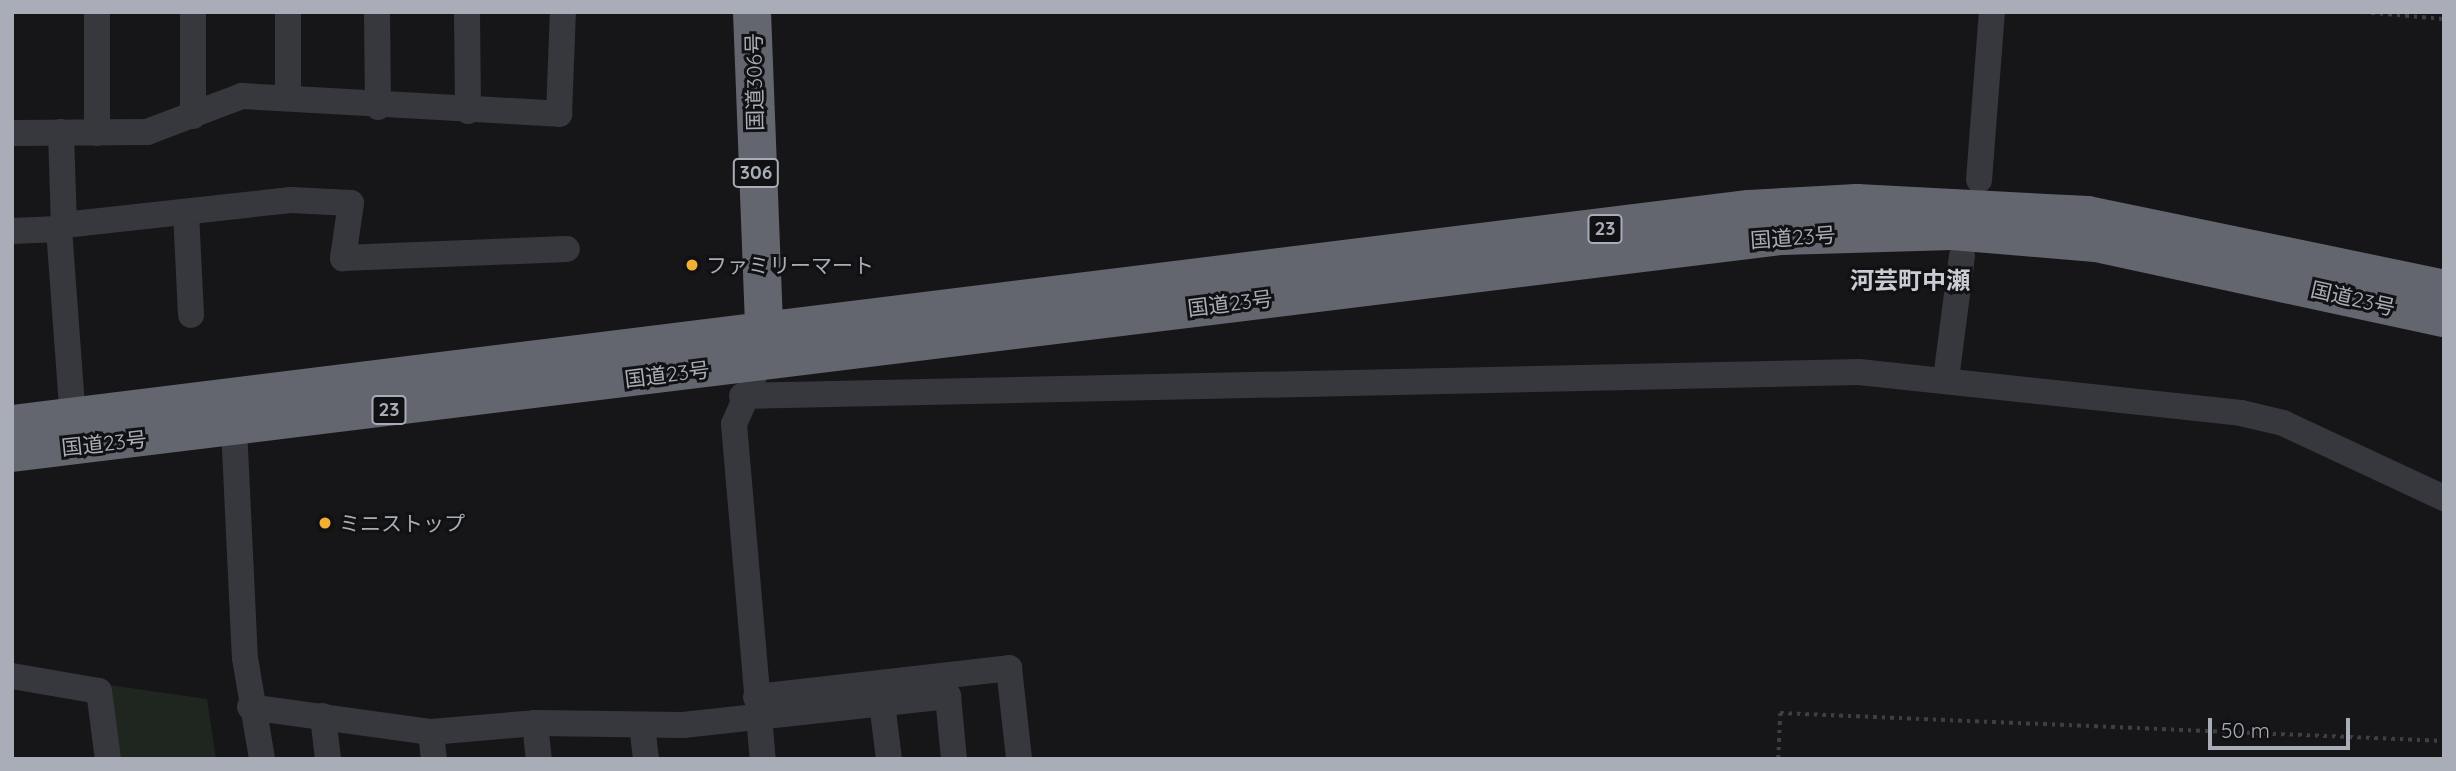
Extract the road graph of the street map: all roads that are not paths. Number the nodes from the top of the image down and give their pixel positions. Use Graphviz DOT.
graph roads {
  1 [pos="97,12"];
  2 [pos="192,12"];
  3 [pos="288,12"];
  4 [pos="377,12"];
  5 [pos="467,12"];
  6 [pos="563,12"];
  7 [pos="751,12"];
  8 [pos="1992,12"];
  9 [pos="288,96"];
  10 [pos="378,107"];
  11 [pos="468,111"];
  12 [pos="193,116"];
  13 [pos="61,132"];
  14 [pos="12,133"];
  15 [pos="97,133"];
  16 [pos="1979,180"];
  17 [pos="186,212"];
  18 [pos="61,227"];
  19 [pos="12,231"];
  20 [pos="567,248"];
  21 [pos="1962,256"];
  22 [pos="2444,289"];
  23 [pos="191,315"];
  24 [pos="2444,318"];
  25 [pos="765,347"];
  26 [pos="1946,379"];
  27 [pos="743,396"];
  28 [pos="73,418"];
  29 [pos="12,424"];
  30 [pos="234,427"];
  31 [pos="12,453"];
  32 [pos="2444,498"];
  33 [pos="12,677"];
  34 [pos="883,703"];
  35 [pos="250,707"];
  36 [pos="757,708"];
  37 [pos="323,716"];
  38 [pos="535,723"];
  39 [pos="642,726"];
  40 [pos="431,732"];
  41 [pos="108,759"];
  42 [pos="262,759"];
  43 [pos="328,759"];
  44 [pos="434,759"];
  45 [pos="539,759"];
  46 [pos="646,759"];
  47 [pos="763,759"];
  48 [pos="889,759"];
  49 [pos="954,759"];
  50 [pos="1019,759"];
  1 -- 15 [label="street"];
  2 -- 12 [label="street"];
  3 -- 9 [label="street"];
  4 -- 10 [label="street"];
  5 -- 11 [label="street"];
  6 -- 11 [label="street"];
  7 -- 25 [label="highway, 国道306号 / 306"];
  8 -- 16 [label="street"];
  9 -- 10 [label="street"];
  9 -- 12 [label="street"];
  10 -- 11 [label="street"];
  12 -- 15 [label="street"];
  13 -- 14 [label="street"];
  13 -- 15 [label="street"];
  13 -- 18 [label="street"];
  17 -- 18 [label="street"];
  17 -- 20 [label="street"];
  17 -- 23 [label="street"];
  18 -- 19 [label="street"];
  18 -- 28 [label="street"];
  21 -- 26 [label="street"];
  22 -- 25 [label="highway, 国道23号 / 23"];
  24 -- 25 [label="highway, 国道23号 / 23"];
  25 -- 27 [label="street"];
  25 -- 28 [label="highway, 国道23号 / 23"];
  25 -- 30 [label="highway, 国道23号 / 23"];
  26 -- 27 [label="street"];
  26 -- 32 [label="street"];
  27 -- 36 [label="street"];
  28 -- 29 [label="highway, 国道23号 / 23"];
  30 -- 31 [label="highway, 国道23号 / 23"];
  30 -- 35 [label="street"];
  33 -- 41 [label="street"];
  34 -- 36 [label="street"];
  34 -- 48 [label="street"];
  34 -- 49 [label="street"];
  35 -- 37 [label="street"];
  35 -- 42 [label="street"];
  36 -- 39 [label="street"];
  36 -- 47 [label="street"];
  36 -- 50 [label="street"];
  37 -- 40 [label="street"];
  37 -- 43 [label="street"];
  38 -- 39 [label="street"];
  38 -- 40 [label="street"];
  38 -- 45 [label="street"];
  39 -- 46 [label="street"];
  40 -- 44 [label="street"];
}
